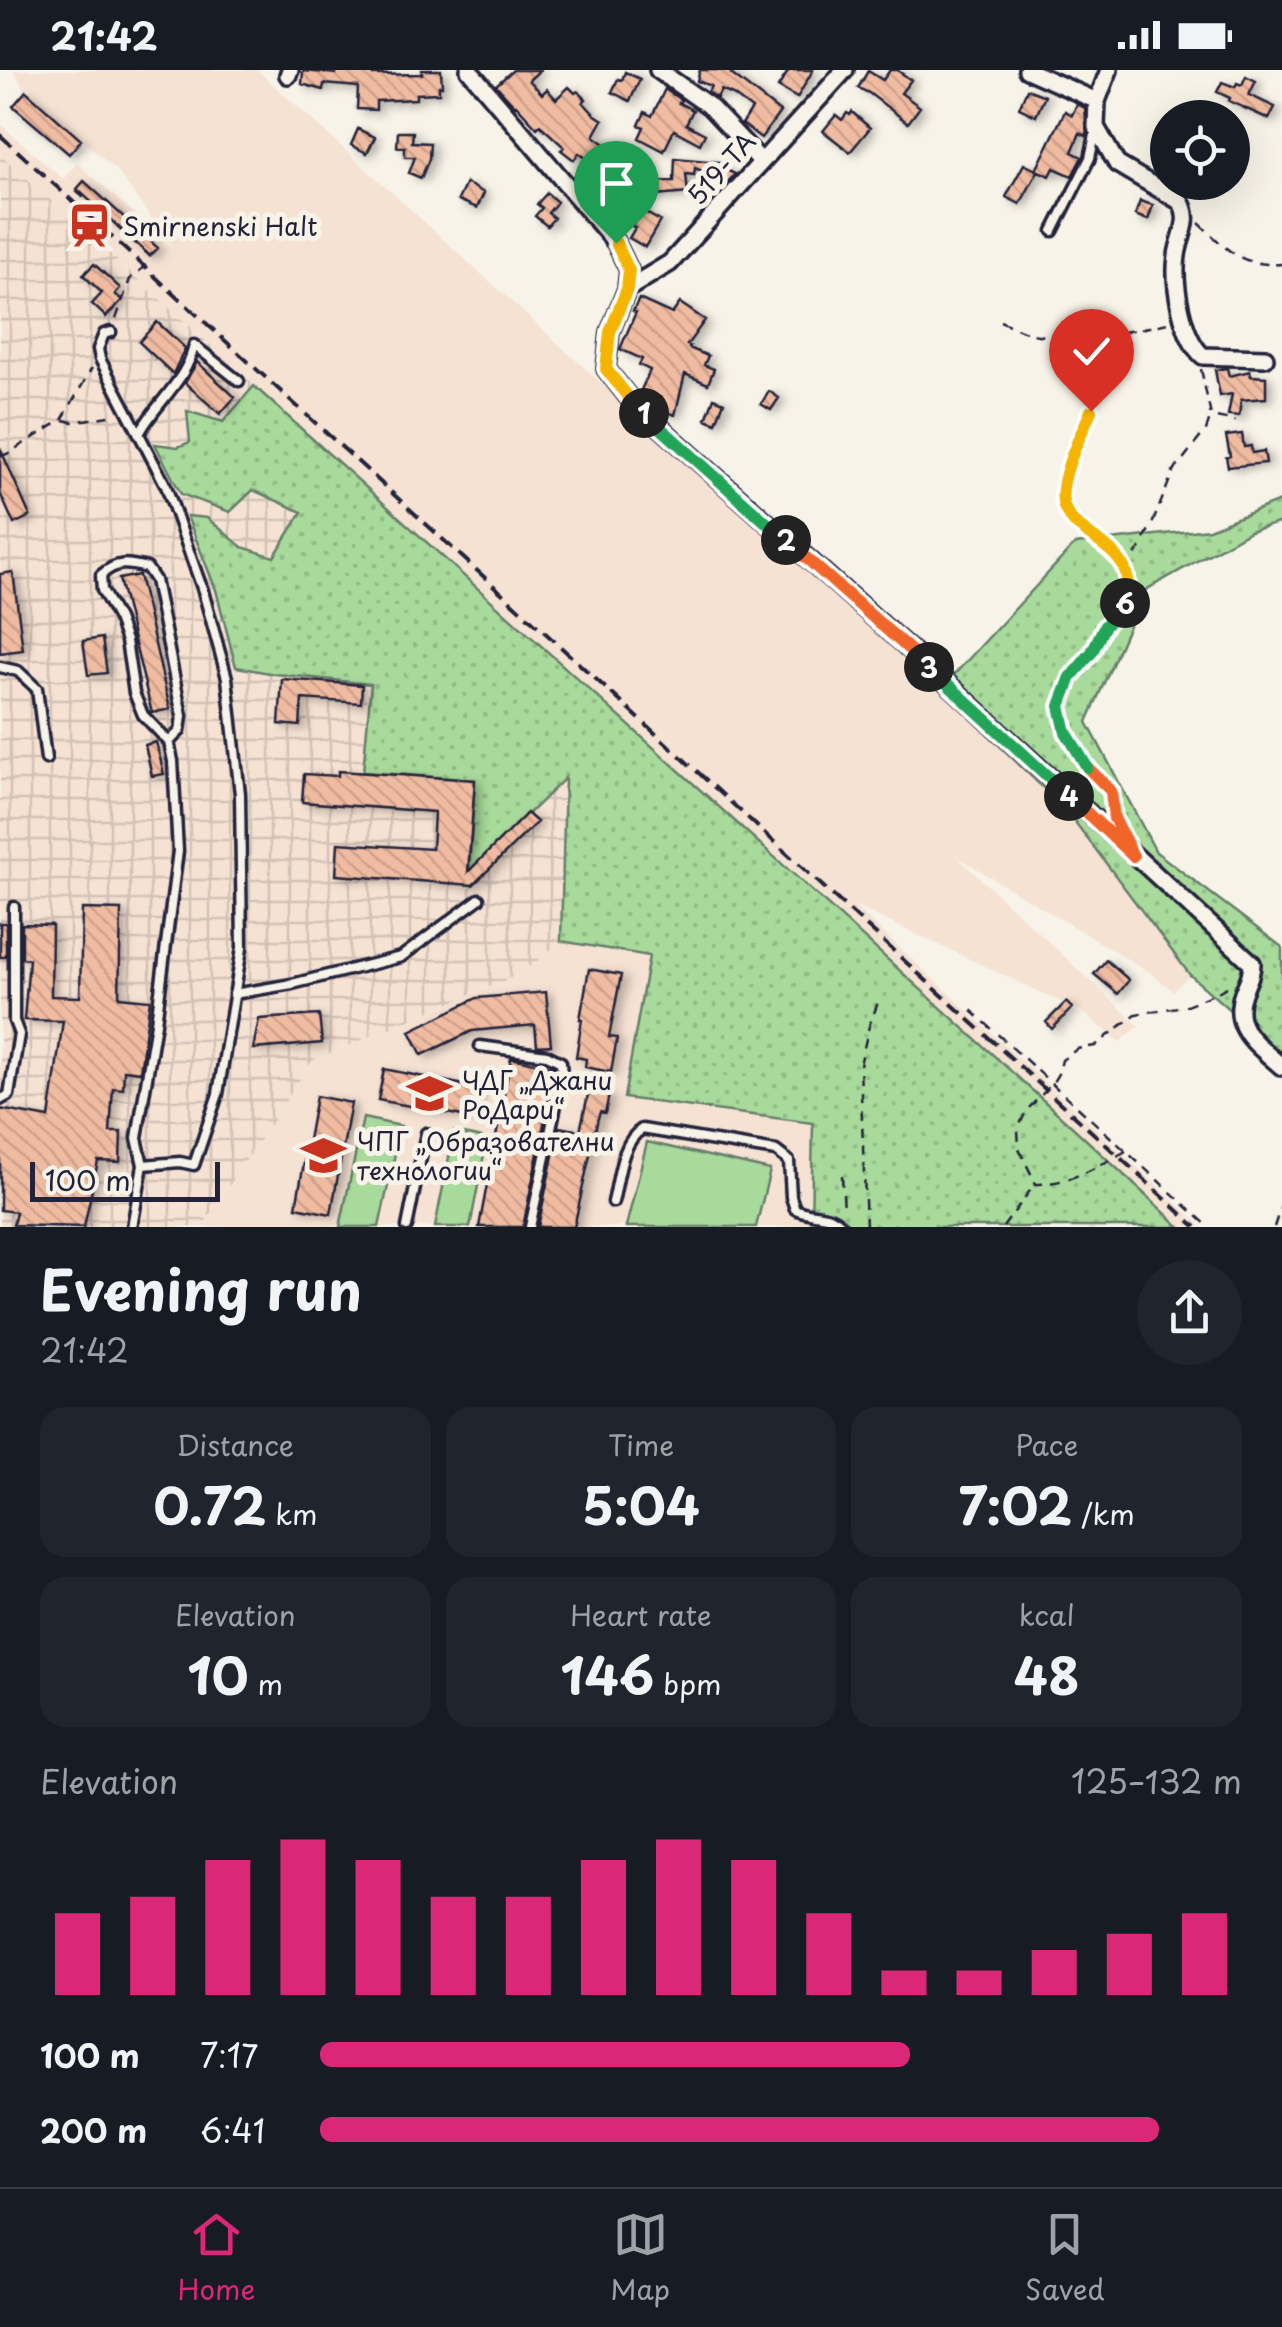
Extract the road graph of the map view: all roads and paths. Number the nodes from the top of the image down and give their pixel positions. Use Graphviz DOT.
graph roads {
  1 [pos="470,70"];
  2 [pos="658,70"];
  3 [pos="845,70"];
  4 [pos="1027,70"];
  5 [pos="1109,70"];
  6 [pos="1097,101"];
  7 [pos="1096,127"];
  8 [pos="761,160"];
  9 [pos="76,191"];
  10 [pos="1187,212"];
  11 [pos="1053,232"];
  12 [pos="1282,264"];
  13 [pos="627,289"];
  14 [pos="1184,320"];
  15 [pos="1000,321"];
  16 [pos="112,332"];
  17 [pos="1112,334"];
  18 [pos="1194,349"];
  19 [pos="1265,358"];
  20 [pos="100,359"];
  21 [pos="239,382"];
  22 [pos="129,414"];
  23 [pos="1211,416"];
  24 [pos="62,420"];
  25 [pos="1236,421"];
  26 [pos="139,434"];
  27 [pos="0,456"];
  28 [pos="1124,569"];
  29 [pos="0,668"];
  30 [pos="169,742"];
  31 [pos="46,759"];
  32 [pos="1114,818"];
  33 [pos="479,899"];
  34 [pos="14,907"];
  35 [pos="1229,985"];
  36 [pos="234,994"];
  37 [pos="879,1000"];
  38 [pos="971,1010"];
  39 [pos="480,1046"];
  40 [pos="1282,1067"];
  41 [pos="1052,1084"];
  42 [pos="0,1100"];
  43 [pos="426,1133"];
  44 [pos="1126,1151"];
  45 [pos="143,1165"];
  46 [pos="842,1176"];
  47 [pos="1036,1184"];
  48 [pos="614,1202"];
  49 [pos="1282,1202"];
  50 [pos="844,1210"];
  51 [pos="132,1227"];
  52 [pos="406,1227"];
  53 [pos="530,1227"];
  54 [pos="843,1227"];
  55 [pos="866,1227"];
  56 [pos="1003,1227"];
  57 [pos="1209,1227"];
  58 [pos="1274,1227"];
  1 -- 13 [label="street"];
  2 -- 8 [label="street"];
  3 -- 8 [label="street, 519-ТА"];
  4 -- 6 [label="street"];
  5 -- 6 [label="street"];
  6 -- 7 [label="street"];
  7 -- 10 [label="street"];
  7 -- 11 [label="lane"];
  8 -- 13 [label="street, 519-ТА"];
  9 -- 16 [label="path"];
  10 -- 12 [label="path"];
  10 -- 14 [label="street"];
  13 -- 40 [label="street"];
  14 -- 17 [label="path"];
  14 -- 18 [label="street"];
  15 -- 17 [label="path"];
  16 -- 20 [label="lane"];
  17 -- 28 [label="path"];
  18 -- 19 [label="street"];
  18 -- 23 [label="path"];
  20 -- 22 [label="lane"];
  20 -- 24 [label="path"];
  21 -- 26 [label="lane"];
  22 -- 24 [label="path"];
  22 -- 26 [label="lane"];
  23 -- 25 [label="path"];
  23 -- 28 [label="path"];
  24 -- 27 [label="path"];
  26 -- 36 [label="lane"];
  28 -- 32 [label="path"];
  29 -- 31 [label="lane"];
  30 -- 30 [label="lane"];
  30 -- 45 [label="lane"];
  33 -- 36 [label="lane"];
  34 -- 42 [label="lane"];
  35 -- 41 [label="path"];
  36 -- 45 [label="lane"];
  37 -- 55 [label="path"];
  38 -- 41 [label="path"];
  39 -- 53 [label="lane"];
  41 -- 44 [label="path"];
  41 -- 47 [label="path"];
  43 -- 52 [label="lane"];
  44 -- 47 [label="path"];
  44 -- 57 [label="path"];
  45 -- 51 [label="lane"];
  46 -- 50 [label="path"];
  47 -- 56 [label="path"];
  48 -- 54 [label="lane"];
  49 -- 58 [label="path"];
}
